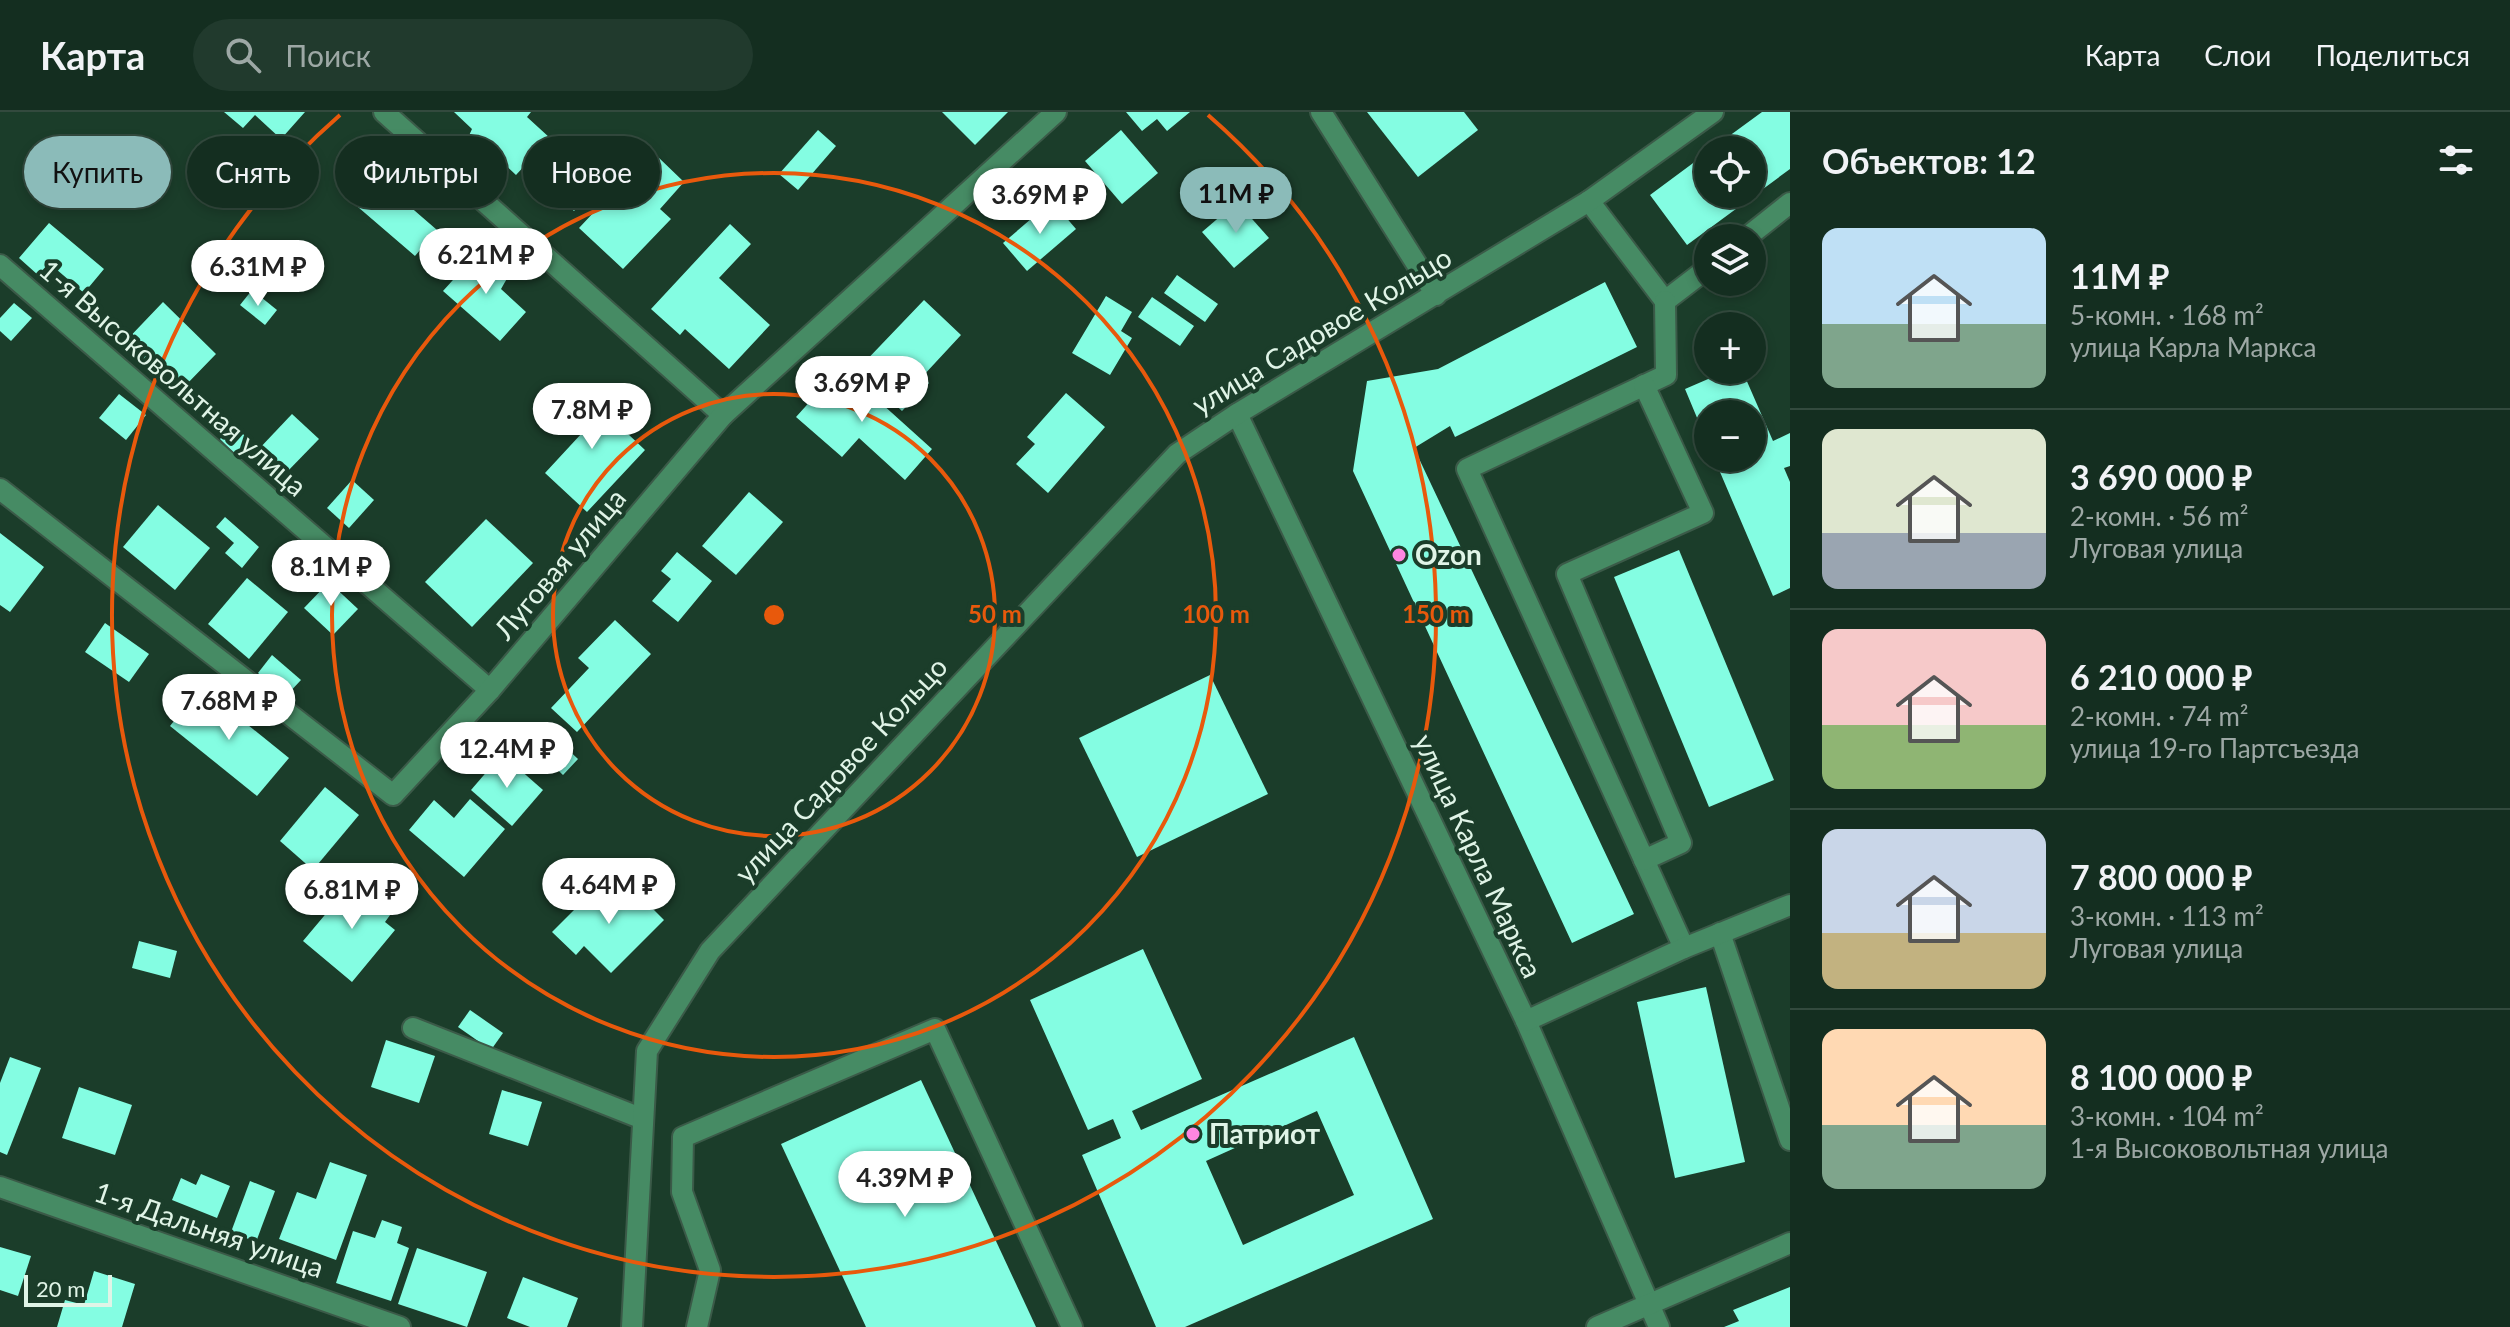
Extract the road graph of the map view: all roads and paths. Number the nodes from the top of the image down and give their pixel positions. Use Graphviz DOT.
graph roads {
  1 [pos="384,112"];
  2 [pos="1056,112"];
  3 [pos="1321,112"];
  4 [pos="1713,112"];
  5 [pos="1589,201"];
  6 [pos="1790,203"];
  7 [pos="1764,224"];
  8 [pos="0,265"];
  9 [pos="1694,279"];
  10 [pos="1436,295"];
  11 [pos="1665,301"];
  12 [pos="1644,385"];
  13 [pos="1237,414"];
  14 [pos="723,415"];
  15 [pos="0,489"];
  16 [pos="490,690"];
  17 [pos="1644,860"];
  18 [pos="1790,905"];
  19 [pos="1720,933"];
  20 [pos="1684,948"];
  21 [pos="1526,1021"];
  22 [pos="413,1028"];
  23 [pos="643,1119"];
  24 [pos="1790,1140"];
  25 [pos="0,1187"];
  26 [pos="1790,1243"];
  27 [pos="1648,1304"];
  28 [pos="400,1327"];
  29 [pos="632,1327"];
  30 [pos="697,1327"];
  31 [pos="1072,1327"];
  32 [pos="1597,1327"];
  33 [pos="1659,1327"];
  1 -- 14 [label="street"];
  2 -- 14 [label="street, Луговая улица"];
  3 -- 10 [label="street"];
  4 -- 5 [label="street, улица Садовое Кольцо"];
  5 -- 10 [label="street, улица Садовое Кольцо"];
  5 -- 11 [label="street"];
  6 -- 7 [label="street"];
  8 -- 16 [label="street, 1-я Высоковольтная улица"];
  9 -- 11 [label="street"];
  10 -- 13 [label="street, улица Садовое Кольцо"];
  11 -- 12 [label="street"];
  12 -- 17 [label="street"];
  12 -- 17 [label="street"];
  13 -- 21 [label="street, улица Карла Маркса"];
  13 -- 23 [label="street, улица Садовое Кольцо"];
  14 -- 16 [label="street, Луговая улица"];
  15 -- 16 [label="street, Луговая улица"];
  17 -- 20 [label="street"];
  18 -- 19 [label="street"];
  19 -- 20 [label="street"];
  19 -- 24 [label="street"];
  20 -- 21 [label="street"];
  21 -- 27 [label="street, улица Карла Маркса"];
  22 -- 23 [label="street"];
  23 -- 29 [label="street, улица Садовое Кольцо"];
  25 -- 28 [label="street, 1-я Дальняя улица"];
  26 -- 27 [label="street"];
  27 -- 32 [label="street"];
  27 -- 33 [label="street, улица Карла Маркса"];
  30 -- 31 [label="street"];
}
